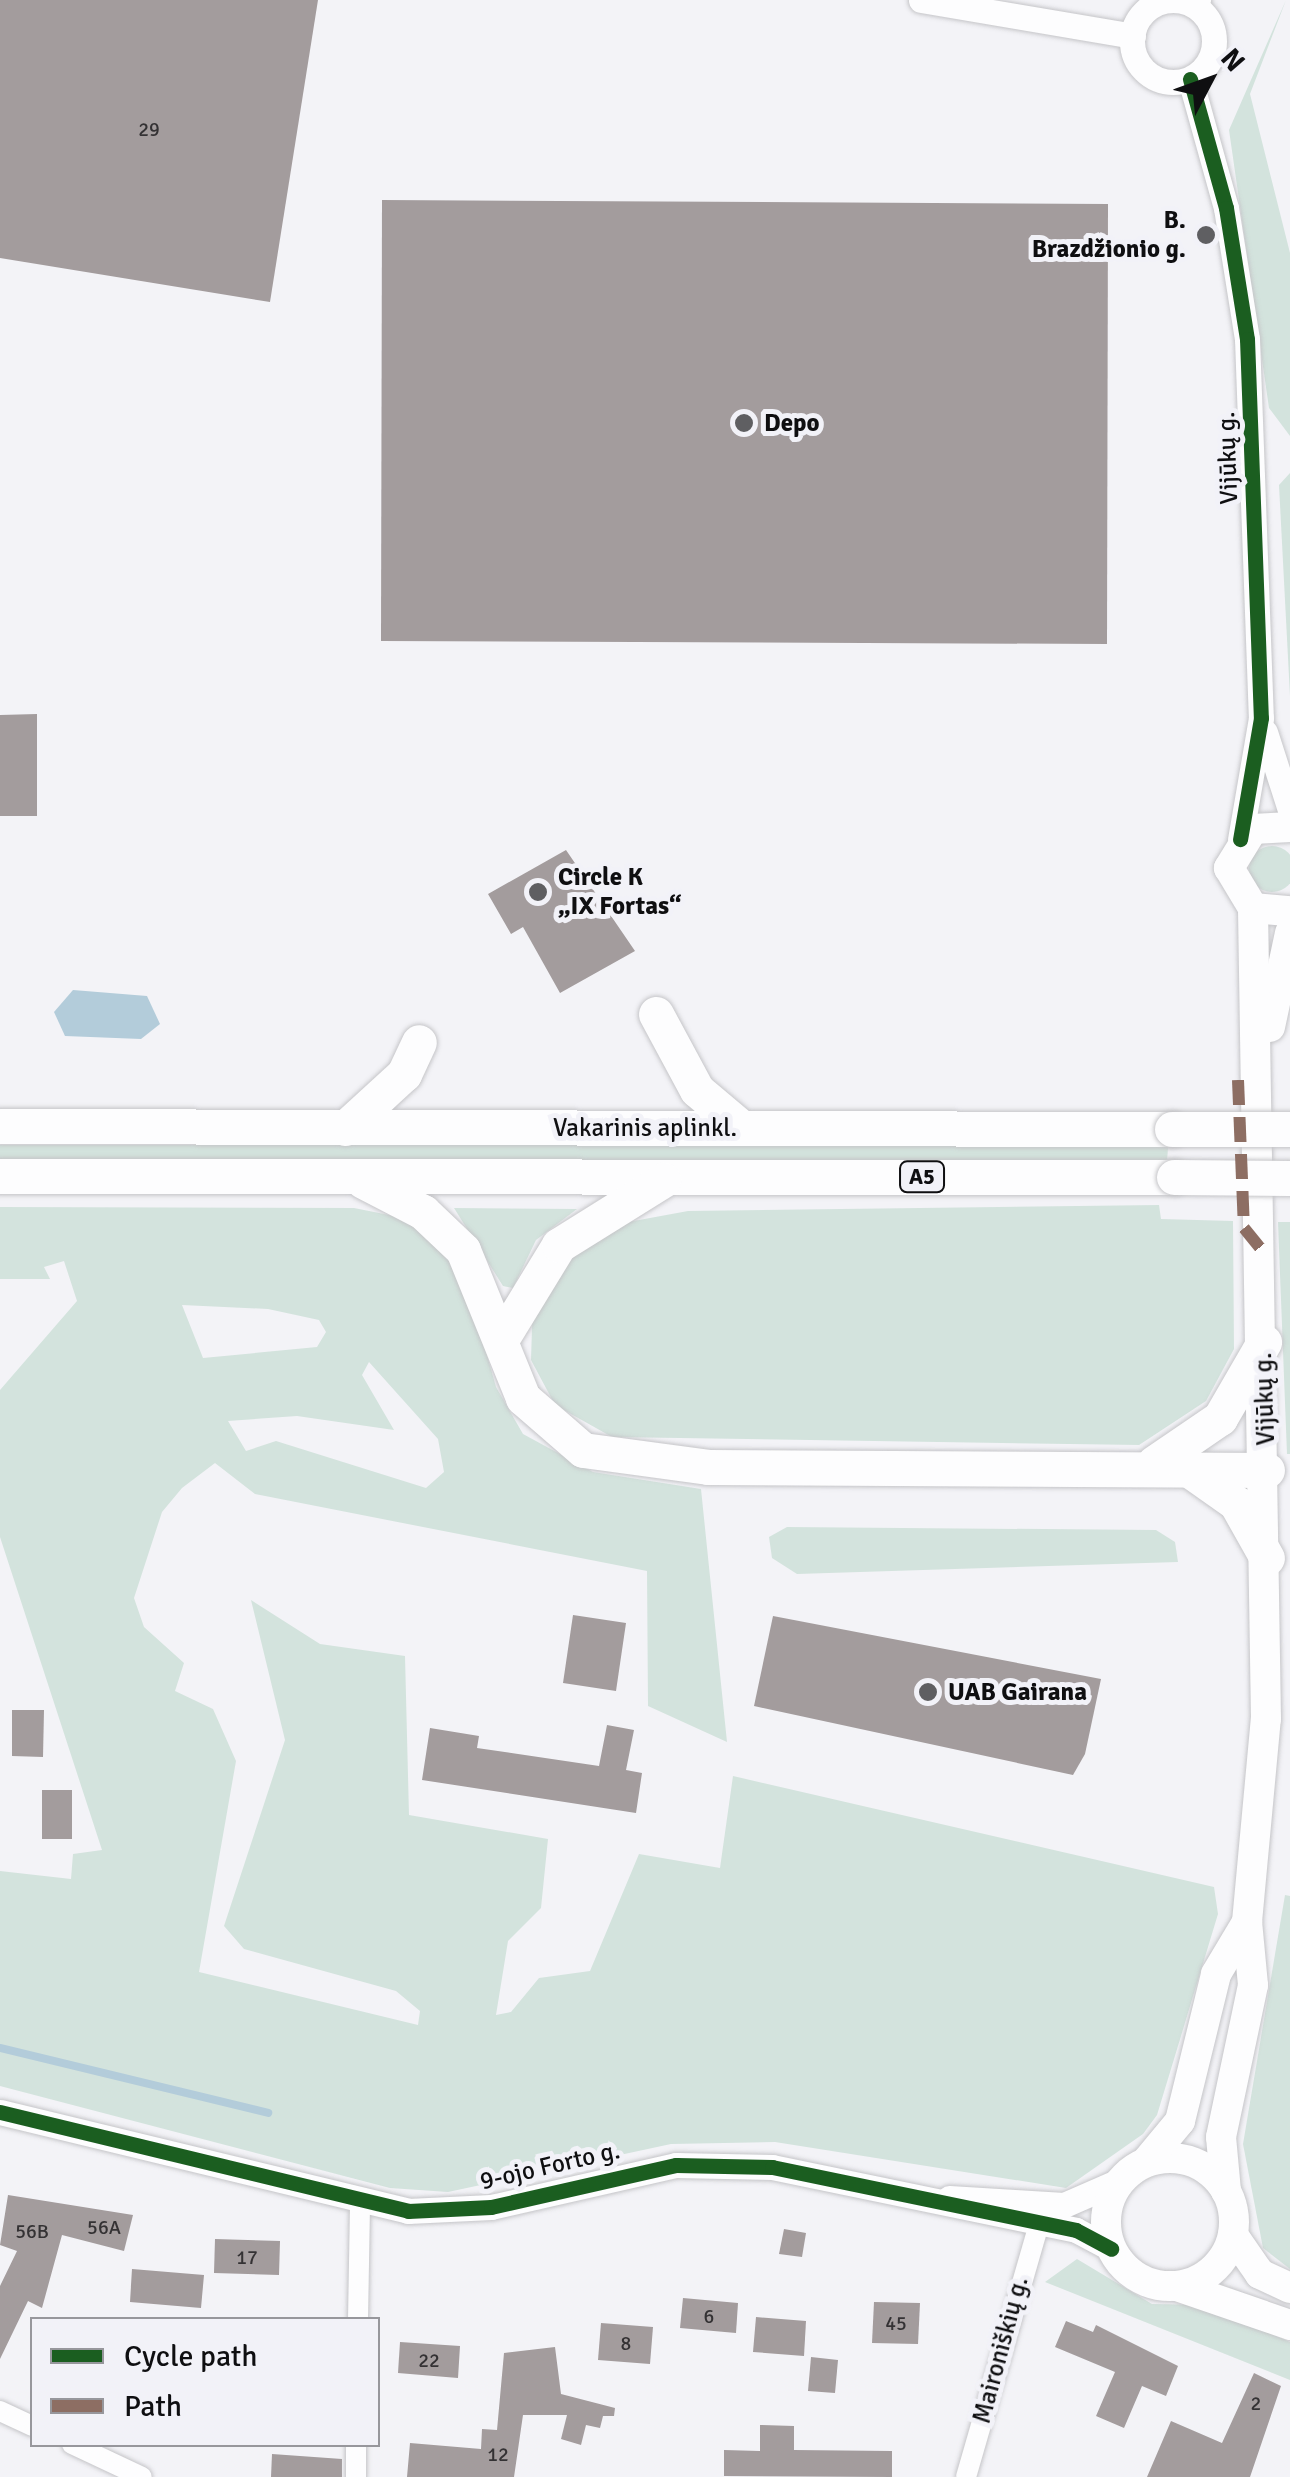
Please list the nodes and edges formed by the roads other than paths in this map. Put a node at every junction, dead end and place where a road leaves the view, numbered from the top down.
1 (921, 0) edge
2 (1199, 4) edge
3 (1133, 36) junction
4 (1190, 79) junction
5 (1262, 718) junction
6 (1269, 747) junction
7 (1290, 769) edge
8 (1290, 810) edge
9 (1290, 827) edge
10 (1240, 839) junction
11 (1252, 908) junction
12 (1290, 911) edge
13 (1290, 933) edge
14 (1284, 992) edge
15 (656, 1014) dead end
16 (419, 1042) dead end
17 (1261, 1056) junction
18 (4, 1126) edge
19 (345, 1128) junction
20 (742, 1128) junction
21 (1290, 1129) edge
22 (0, 1176) edge
23 (353, 1176) junction
24 (670, 1177) junction
25 (1290, 1178) edge
26 (504, 1335) junction
27 (1264, 1342) junction
28 (1149, 1466) junction
29 (1184, 1467) junction
30 (1267, 1470) junction
31 (1267, 1558) junction
32 (1247, 1922) junction
33 (0, 2112) edge
34 (1146, 2162) junction
35 (1119, 2181) junction
36 (1226, 2191) junction
37 (360, 2203) junction
38 (1041, 2214) junction
39 (1233, 2235) junction
40 (1111, 2249) junction
41 (1177, 2286) junction
42 (1290, 2288) edge
43 (358, 2317) edge
44 (1290, 2324) edge
45 (0, 2411) edge
46 (30, 2425) edge
47 (78, 2447) edge
48 (356, 2447) edge
49 (142, 2477) edge
50 (356, 2477) edge
51 (966, 2477) edge

1 - 3 street
2 - 3 street
2 - 4 street
3 - 4 street
4 - 5 street, Vijūkų g.
5 - 6 street, Vijūkų g.
5 - 10 street, Vijūkų g.
6 - 7 street
6 - 8 street, Vijūkų g.
9 - 10 main road
10 - 11 main road, Vijūkų g.
11 - 12 main road
11 - 17 main road, Vijūkų g.
13 - 14 main road, Vijūkų g.
14 - 17 main road, Vijūkų g.
15 - 20 highway
16 - 19 highway
17 - 27 main road, Vijūkų g.
18 - 19 highway, Vakarinis aplinkl. / A5
19 - 20 highway, Vakarinis aplinkl. / A5
20 - 21 highway, Vakarinis aplinkl. / A5, bridge
22 - 23 highway, Vakarinis aplinkl. / A5
23 - 24 highway, Vakarinis aplinkl. / A5
23 - 26 highway
24 - 25 highway, Vakarinis aplinkl. / A5, bridge
24 - 26 highway
26 - 28 highway
27 - 28 highway
27 - 30 main road, Vijūkų g.
28 - 29 highway
29 - 30 highway
29 - 31 highway
30 - 31 main road, Vijūkų g.
31 - 32 main road, Vijūkų g.
32 - 34 main road, Vijūkų g.
32 - 36 main road, Vijūkų g.
33 - 37 street, 9-ojo Forto g.
34 - 35 main road
34 - 36 main road
35 - 38 street
35 - 40 main road
36 - 39 main road
37 - 38 street, 9-ojo Forto g.
37 - 43 street
38 - 40 street, 9-ojo Forto g.
38 - 51 street, Maironiškių g.
39 - 41 main road
39 - 42 main road
40 - 41 main road
41 - 44 main road
45 - 46 street
47 - 49 street
48 - 50 street

